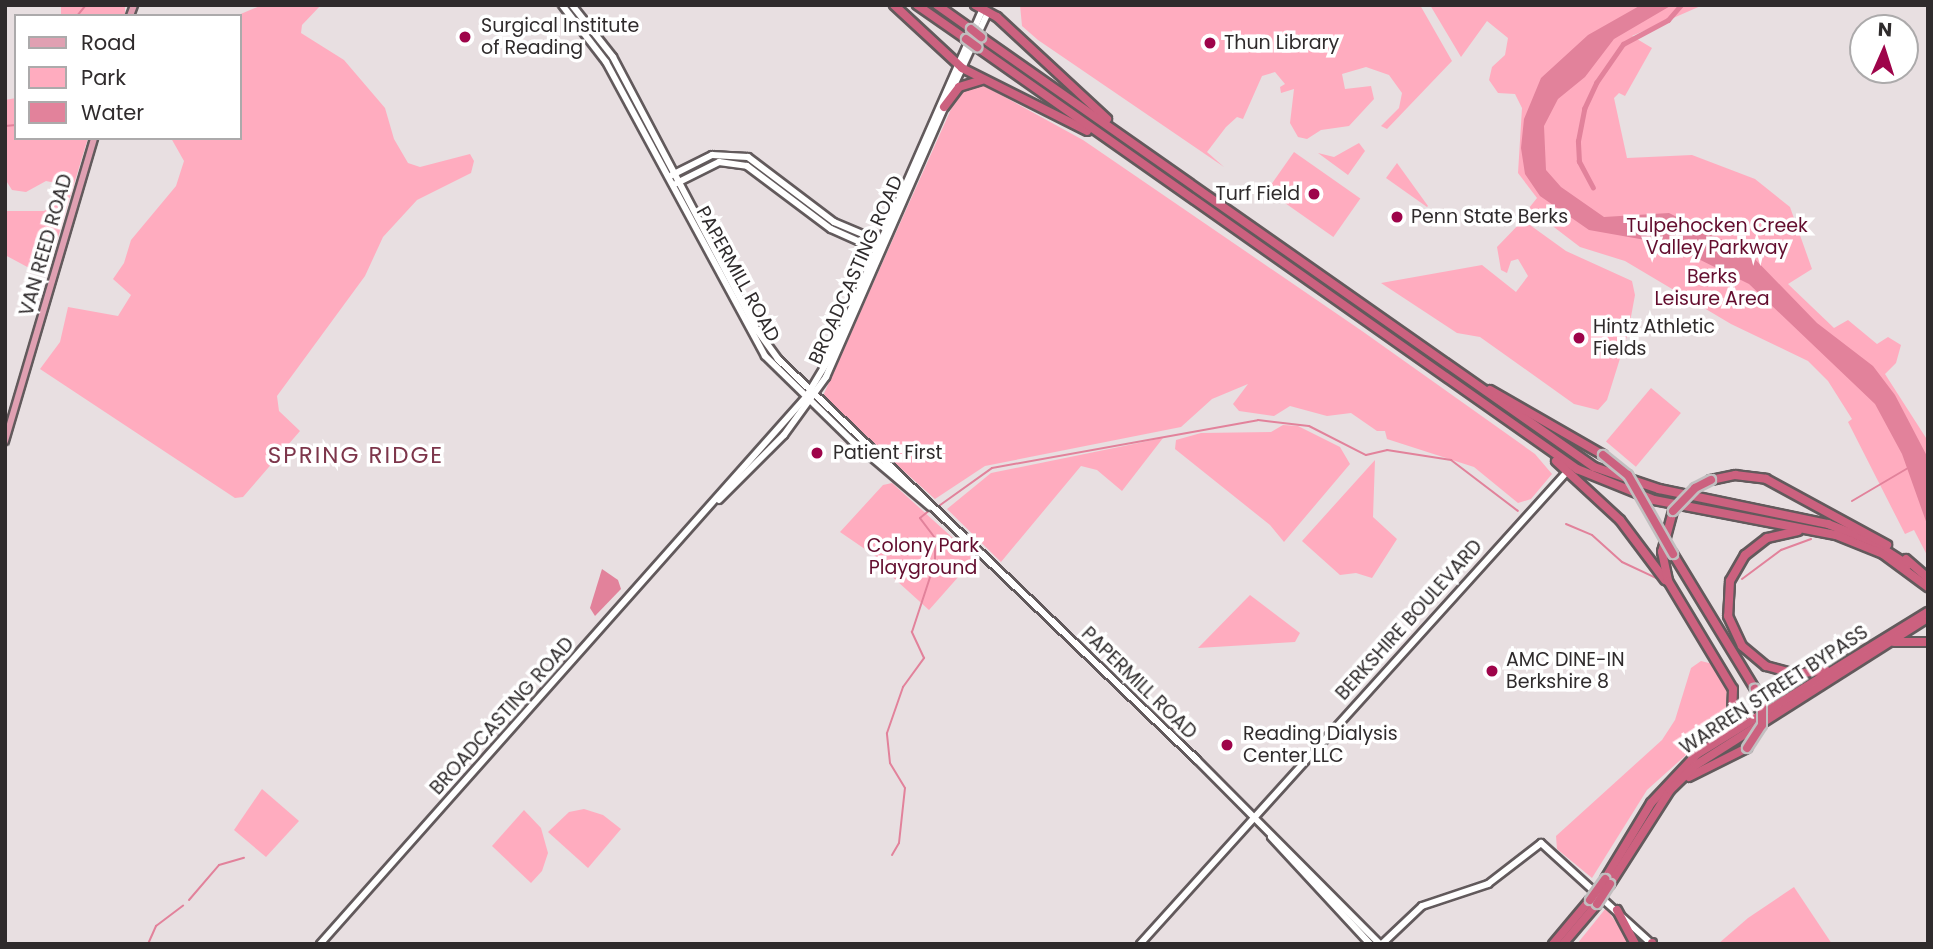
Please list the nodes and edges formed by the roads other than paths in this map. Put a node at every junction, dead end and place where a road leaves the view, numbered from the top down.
1 (562, 5) edge
2 (572, 5) edge
3 (894, 5) edge
4 (917, 5) edge
5 (937, 5) edge
6 (982, 9) edge
7 (960, 66) junction
8 (991, 82) junction
9 (944, 107) junction
10 (93, 140) edge
11 (1144, 151) junction
12 (666, 159) junction
13 (697, 162) junction
14 (1157, 175) junction
15 (671, 176) junction
16 (675, 184) junction
17 (881, 242) junction
18 (878, 250) junction
19 (1425, 350) junction
20 (810, 396) junction
21 (1528, 438) junction
22 (5, 441) edge
23 (1564, 475) dead end
24 (1836, 535) junction
25 (1928, 579) edge
26 (1928, 587) edge
27 (1679, 603) junction
28 (1928, 611) edge
29 (1928, 618) edge
30 (1928, 642) edge
31 (1885, 645) junction
32 (1841, 664) junction
33 (1697, 754) junction
34 (1254, 817) junction
35 (1646, 827) junction
36 (1608, 882) junction
37 (1591, 905) junction
38 (1616, 910) junction
39 (320, 944) edge
40 (1140, 944) edge
41 (1370, 944) edge
42 (1381, 944) edge
43 (1546, 944) edge
44 (1553, 944) edge
45 (1565, 944) edge
46 (1635, 944) edge
47 (1652, 944) edge

1 - 15 main road, PAPERMILL ROAD
2 - 12 main road, PAPERMILL ROAD
3 - 7 highway
4 - 14 highway, bridge
5 - 11 highway, bridge
6 - 7 main road, BROADCASTING ROAD
6 - 11 highway
7 - 8 highway
7 - 9 main road, BROADCASTING ROAD
7 - 17 main road, BROADCASTING ROAD
8 - 9 highway
8 - 14 highway
9 - 17 main road, BROADCASTING ROAD
10 - 22 main road, VAN REED ROAD
11 - 19 highway
12 - 13 main road
12 - 15 main road, PAPERMILL ROAD
13 - 15 main road
13 - 17 main road
14 - 21 highway
15 - 16 main road, PAPERMILL ROAD
16 - 18 main road
16 - 20 main road, PAPERMILL ROAD
17 - 18 main road, BROADCASTING ROAD
18 - 20 main road, BROADCASTING ROAD
19 - 25 highway
19 - 35 highway, bridge
20 - 34 main road, PAPERMILL ROAD
20 - 39 main road, BROADCASTING ROAD
21 - 24 highway
21 - 27 highway
23 - 34 main road, BERKSHIRE BOULEVARD
24 - 26 highway
24 - 32 highway
25 - 27 highway, bridge
27 - 33 highway
28 - 32 highway, WARREN STREET BYPASS
29 - 31 highway, WARREN STREET BYPASS
30 - 31 highway
31 - 35 highway, WARREN STREET BYPASS
32 - 33 highway, WARREN STREET BYPASS
33 - 36 highway, WARREN STREET BYPASS
34 - 40 main road, BERKSHIRE BOULEVARD
34 - 41 main road, PAPERMILL ROAD
34 - 42 main road, PAPERMILL ROAD
35 - 36 highway, WARREN STREET BYPASS
36 - 37 highway, WARREN STREET BYPASS, bridge
37 - 43 highway
37 - 44 highway, WARREN STREET BYPASS
37 - 45 highway, WARREN STREET BYPASS
38 - 42 main road
38 - 46 highway
38 - 47 main road

